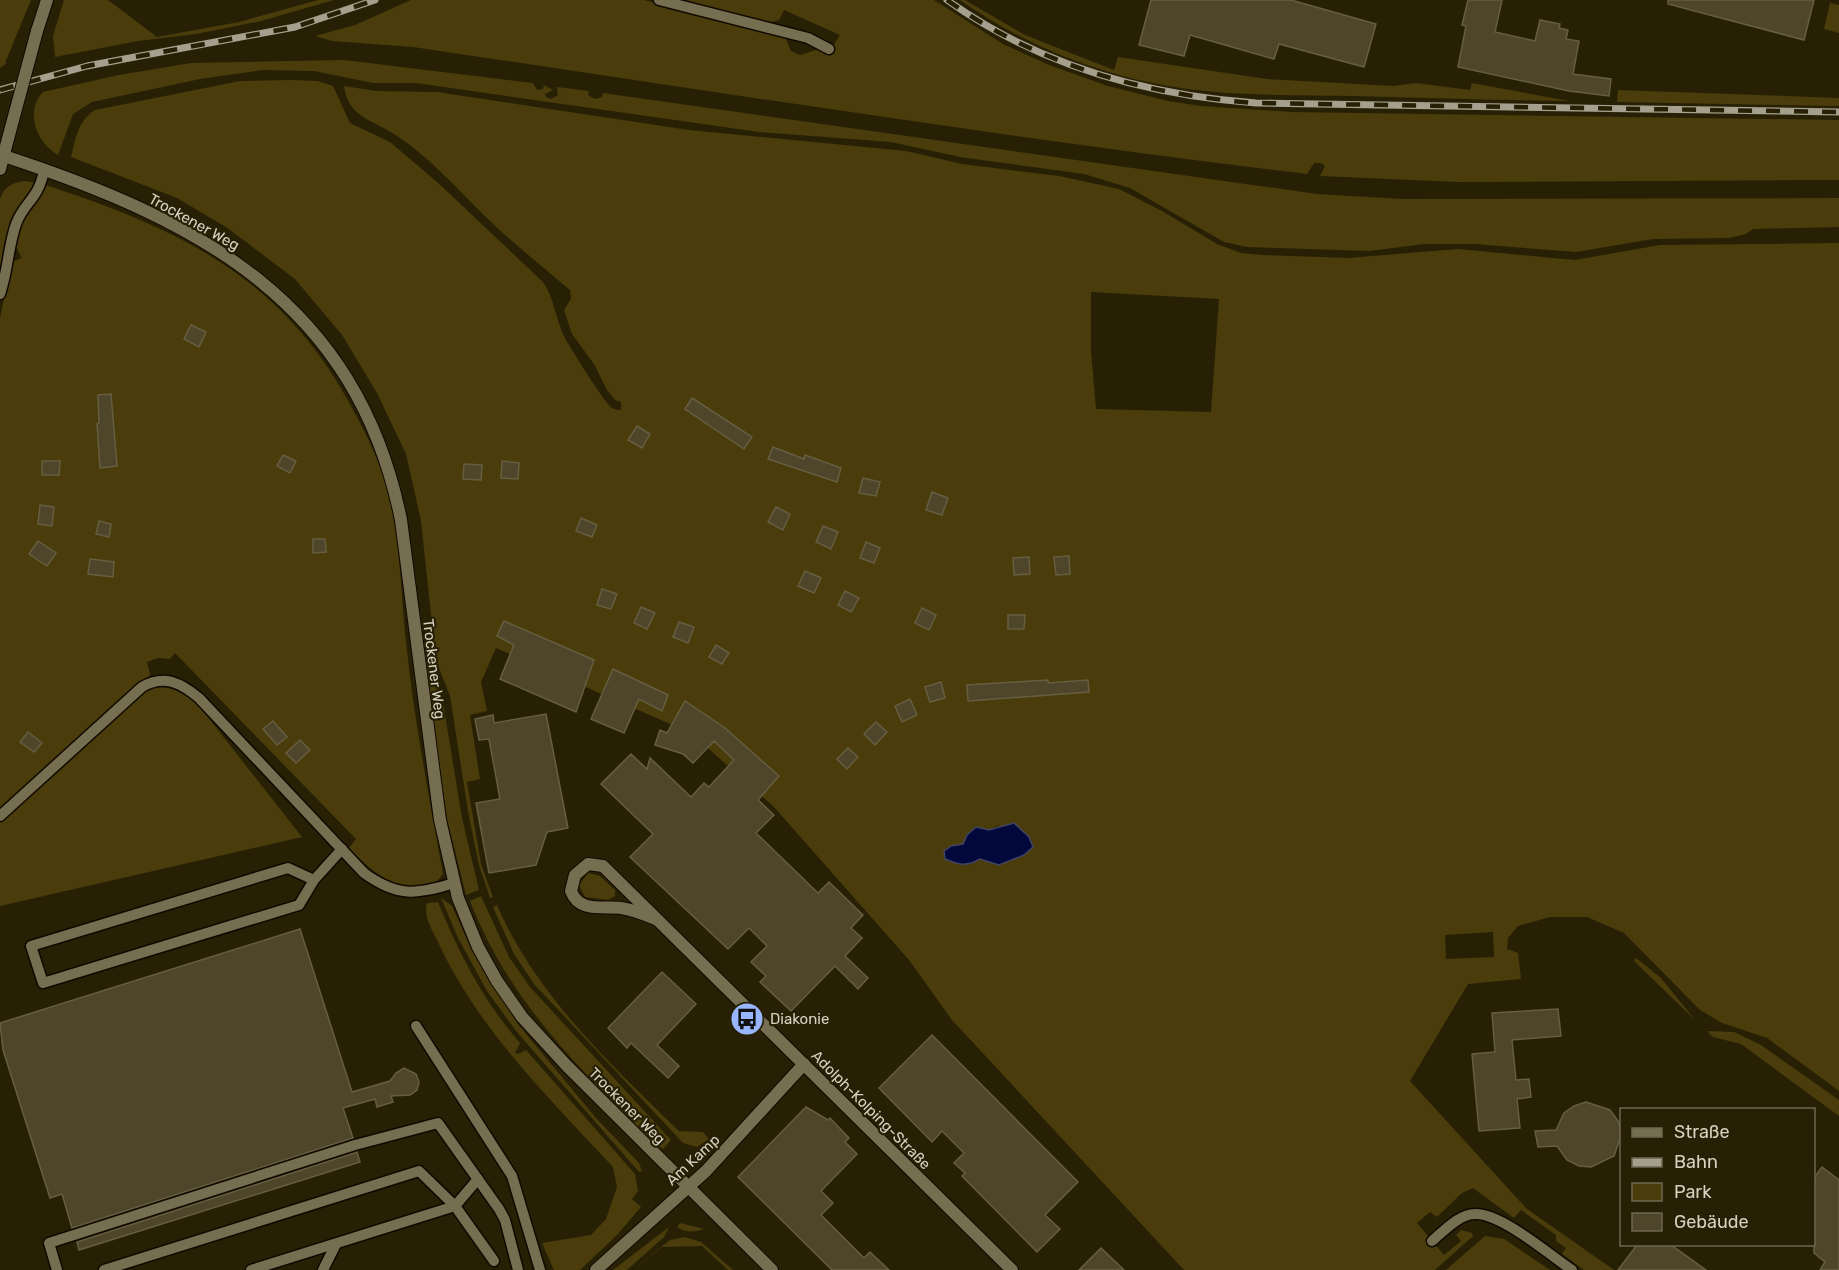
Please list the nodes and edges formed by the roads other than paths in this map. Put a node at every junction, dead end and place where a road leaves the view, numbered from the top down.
1 (47, 0) edge
2 (659, 0) edge
3 (829, 49) dead end
4 (4, 156) junction
5 (0, 169) edge
6 (44, 170) junction
7 (0, 294) edge
8 (0, 816) edge
9 (342, 849) junction
10 (314, 880) junction
11 (454, 884) junction
12 (658, 920) junction
13 (416, 1026) dead end
14 (804, 1064) junction
15 (478, 1179) junction
16 (687, 1187) junction
17 (455, 1206) junction
18 (1432, 1240) dead end
19 (336, 1244) junction
20 (495, 1261) dead end
21 (57, 1270) edge
22 (104, 1270) edge
23 (251, 1270) edge
24 (323, 1270) edge
25 (518, 1270) edge
26 (540, 1270) edge
27 (596, 1270) edge
28 (772, 1270) edge
29 (1012, 1270) edge
30 (1572, 1270) edge

1 - 4 street, bridge
2 - 3 lane
4 - 5 street
4 - 6 street, Trockener Weg
6 - 7 lane
6 - 11 street, Trockener Weg
8 - 9 lane
9 - 10 lane
9 - 11 lane
10 - 10 lane
11 - 16 street, Trockener Weg
12 - 12 street, Adolph-Kolping-Straße
12 - 14 street, Adolph-Kolping-Straße
13 - 26 lane
14 - 16 street, Am Kamp
14 - 29 street, Adolph-Kolping-Straße
15 - 17 lane
15 - 21 lane
15 - 25 lane
16 - 27 street, Am Kamp
16 - 28 street, Trockener Weg
17 - 19 lane
17 - 20 lane
17 - 22 lane
18 - 30 lane
19 - 23 lane
19 - 24 lane

